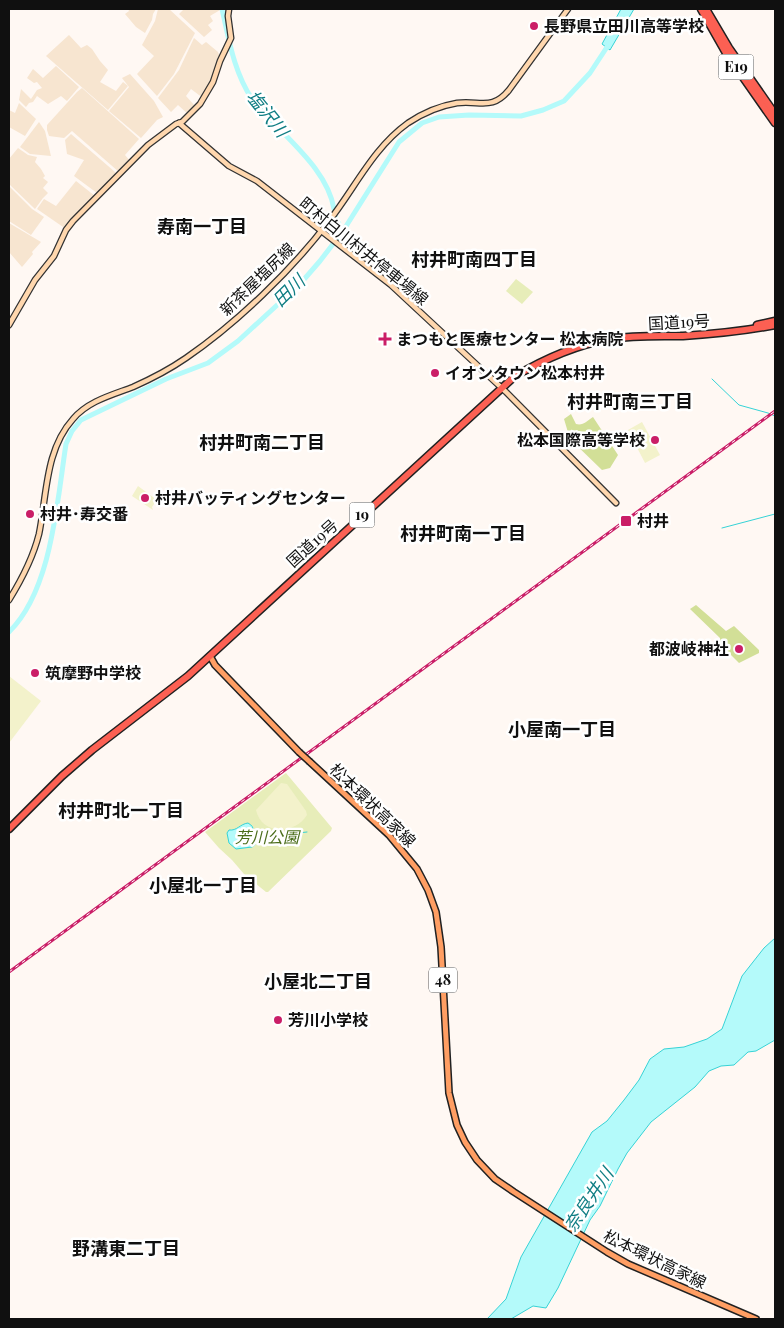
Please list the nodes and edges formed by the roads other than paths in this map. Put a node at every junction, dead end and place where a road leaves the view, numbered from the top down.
1 (229, 9) edge
2 (568, 9) edge
3 (701, 9) edge
4 (706, 9) edge
5 (775, 114) edge
6 (179, 123) junction
7 (775, 123) edge
8 (323, 231) junction
9 (775, 321) edge
10 (9, 325) edge
11 (775, 325) edge
12 (722, 333) junction
13 (501, 388) junction
14 (616, 503) dead end
15 (9, 600) edge
16 (210, 656) junction
17 (9, 828) edge
18 (756, 1319) edge

1 - 6 main road
2 - 8 main road, 新茶屋塩尻線
3 - 7 highway, E19
4 - 5 highway, E19
6 - 8 main road, 町村白川村井停車場線
6 - 10 main road
8 - 13 main road, 町村白川村井停車場線
8 - 15 main road, 新茶屋塩尻線
9 - 12 highway, 国道19号 / 19
11 - 12 highway, 国道19号 / 19
12 - 13 highway, 国道19号 / 19
13 - 14 main road, 町村白川村井停車場線
13 - 16 highway, 国道19号 / 19
16 - 17 highway, 国道19号 / 19
16 - 18 main road, 松本環状高家線 / 48, bridge

